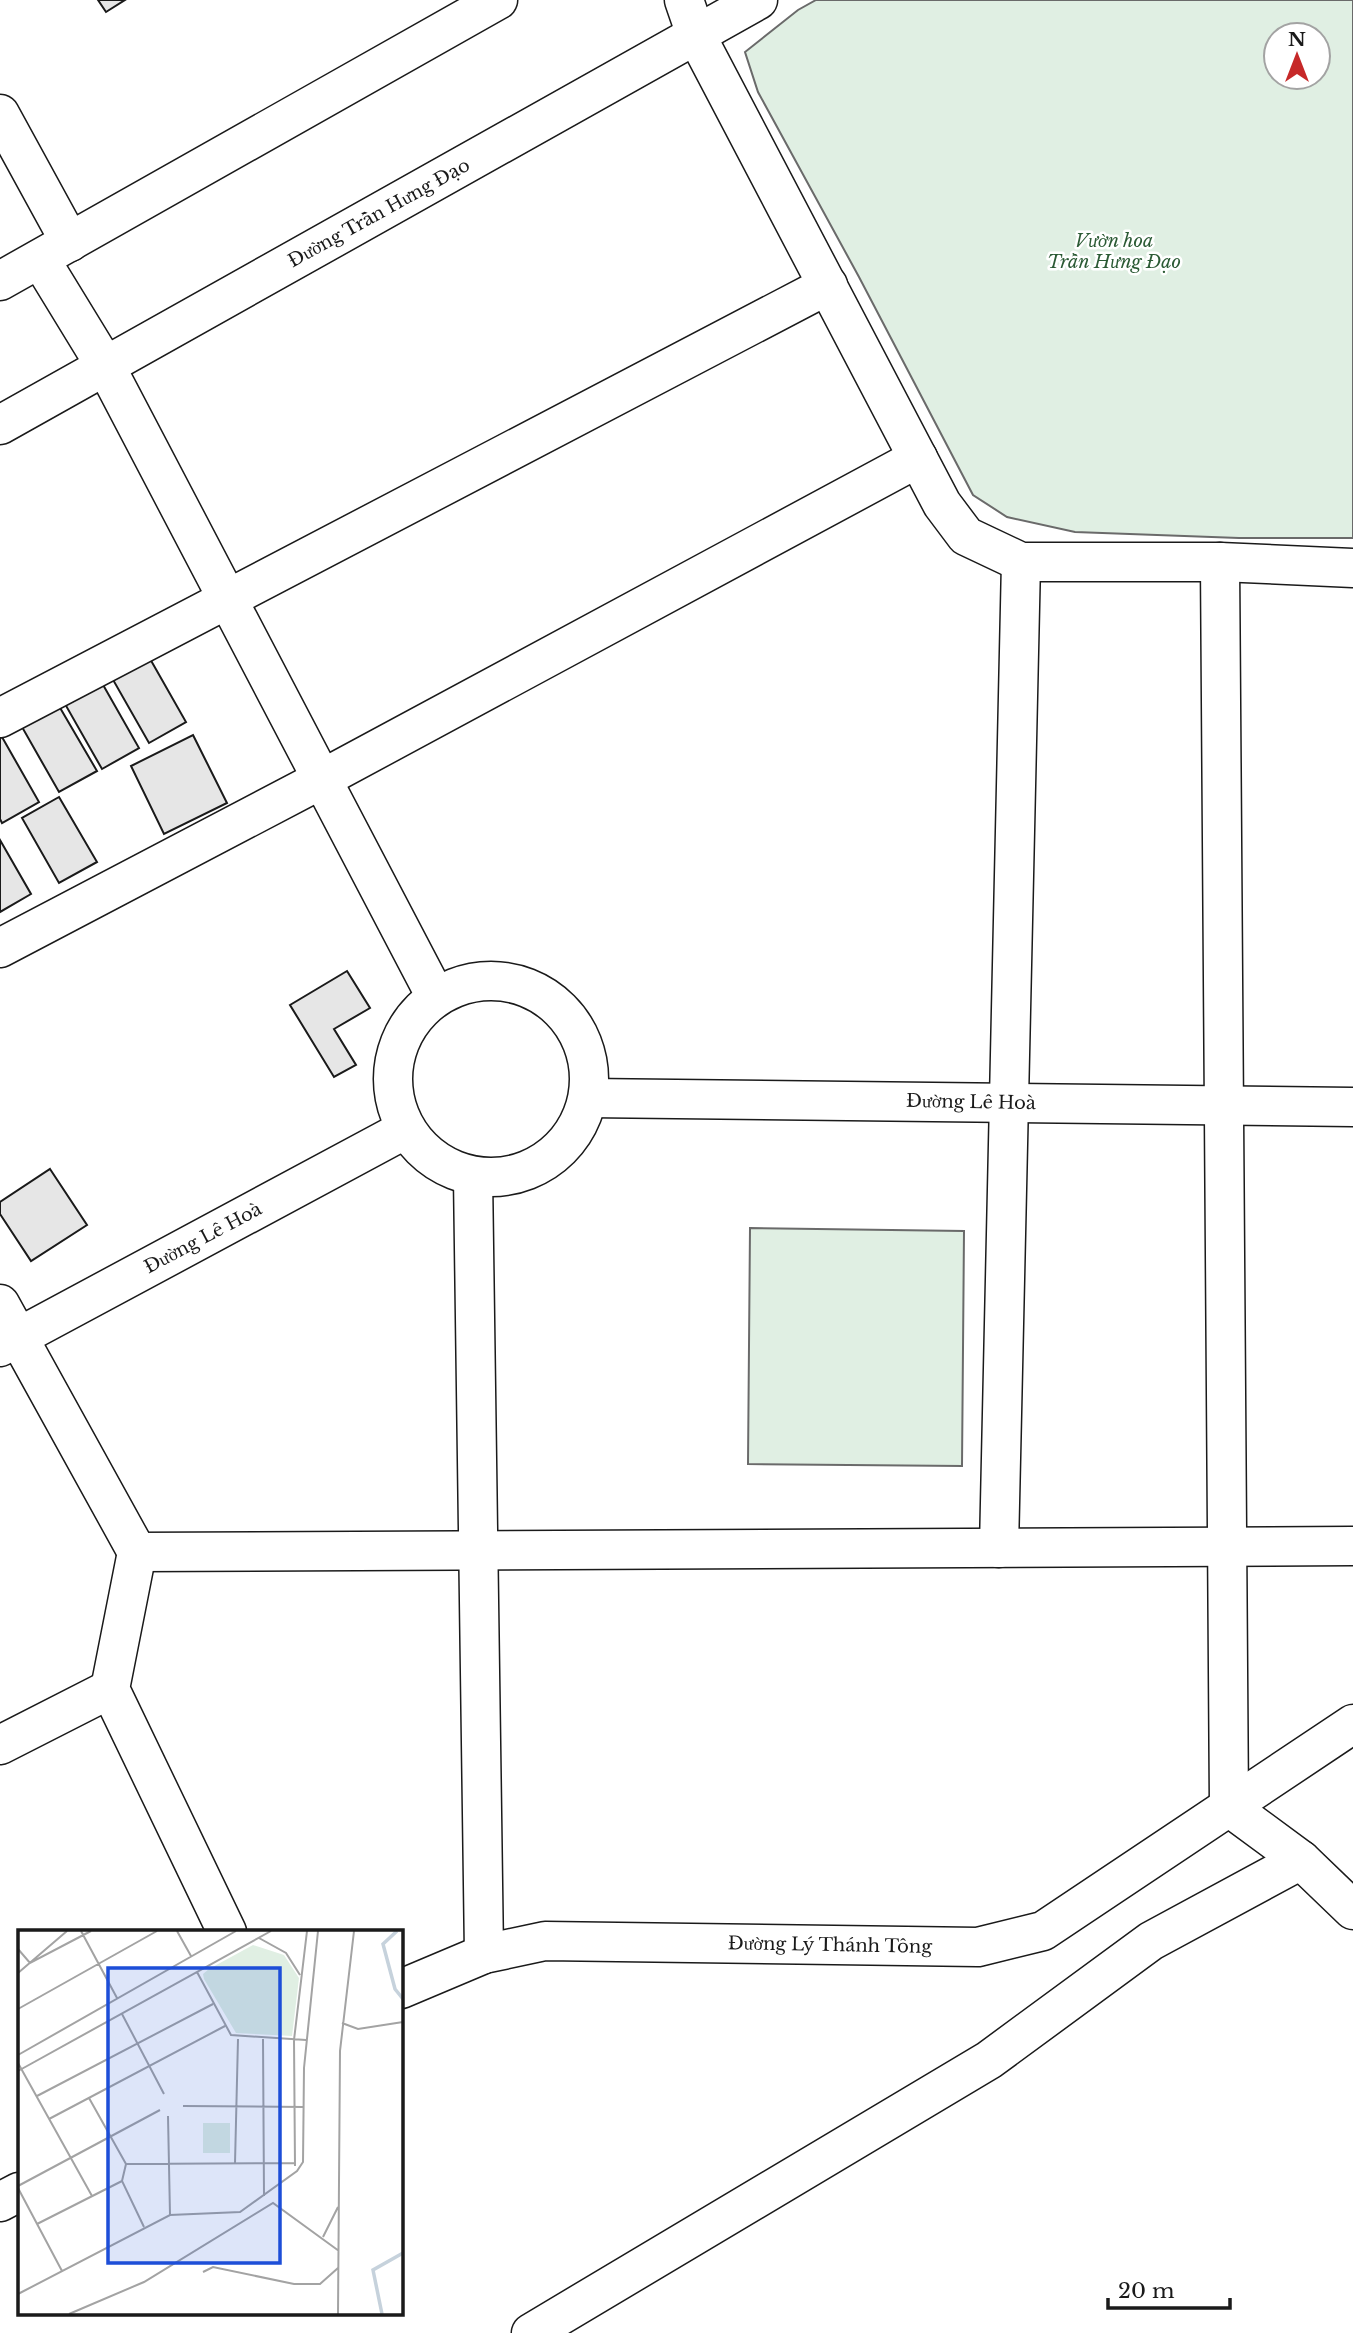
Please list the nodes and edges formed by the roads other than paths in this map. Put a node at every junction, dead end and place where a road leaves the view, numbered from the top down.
1 (498, 0) edge
2 (758, 0) edge
3 (690, 17) edge
4 (0, 114) edge
5 (55, 250) junction
6 (0, 281) edge
7 (828, 285) junction
8 (106, 367) junction
9 (0, 425) edge
10 (918, 458) junction
11 (1021, 562) junction
12 (1220, 562) junction
13 (1353, 568) edge
14 (228, 599) junction
15 (0, 718) edge
16 (322, 779) junction
17 (0, 948) edge
18 (436, 997) junction
19 (588, 1098) junction
20 (1008, 1102) junction
21 (1223, 1105) junction
22 (1353, 1107) edge
23 (406, 1129) junction
24 (473, 1176) junction
25 (6, 1329) edge
26 (1353, 1546) edge
27 (1226, 1547) junction
28 (999, 1548) junction
29 (478, 1551) junction
30 (137, 1552) junction
31 (110, 1689) junction
32 (1353, 1724) edge
33 (0, 1745) edge
34 (1228, 1807) junction
35 (1301, 1860) junction
36 (1353, 1910) edge
37 (227, 1930) edge
38 (484, 1954) junction
39 (402, 1989) edge
40 (18, 2193) edge
41 (0, 2202) edge
42 (531, 2333) edge

1 - 5 street
2 - 3 street, Đường Trần Hưng Đạo
3 - 7 street
3 - 8 street, Đường Trần Hưng Đạo
4 - 5 street
5 - 6 street
5 - 8 street
7 - 10 street
7 - 14 street
8 - 9 street, Đường Trần Hưng Đạo
8 - 14 street
10 - 11 street
10 - 16 street
11 - 12 street
11 - 20 street
12 - 13 street
12 - 21 street
14 - 15 street
14 - 16 street
16 - 17 street
16 - 18 street
18 - 19 street
18 - 23 street
19 - 20 street, Đường Lê Hoà
19 - 24 street
20 - 21 street, Đường Lê Hoà
20 - 28 street
21 - 22 street, Đường Lê Hoà
21 - 27 street
23 - 24 street
23 - 25 street, Đường Lê Hoà
24 - 29 street
25 - 30 street
26 - 27 street
27 - 28 street
27 - 34 street
28 - 29 street
29 - 30 street
29 - 38 street
30 - 31 street
31 - 33 street
31 - 37 street
32 - 34 street, Đường Lý Thánh Tông
34 - 35 street
34 - 38 street, Đường Lý Thánh Tông
35 - 36 street
35 - 42 street
38 - 39 street, Đường Lý Thánh Tông
40 - 41 street

